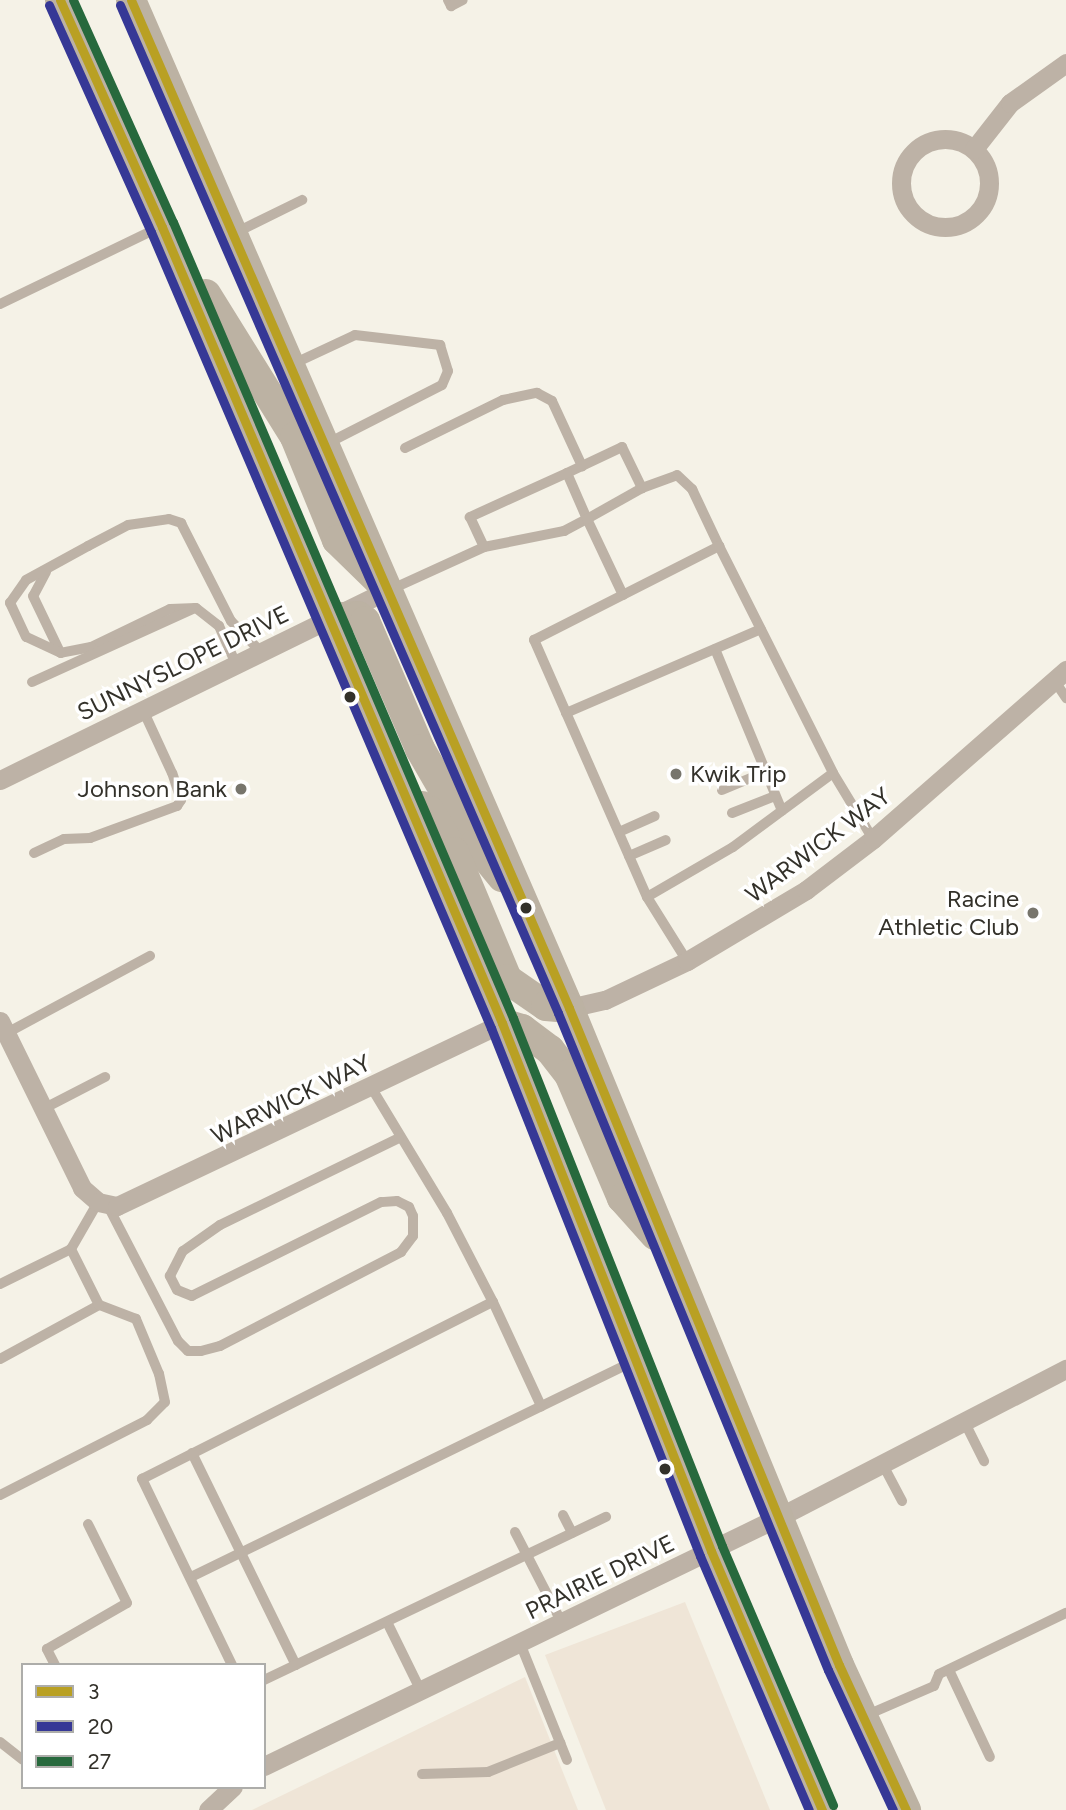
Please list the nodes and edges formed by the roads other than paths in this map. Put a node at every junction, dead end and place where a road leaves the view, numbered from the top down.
1 (60, 0) edge
2 (131, 0) edge
3 (448, 0) edge
4 (463, 0) edge
5 (1066, 63) edge
6 (974, 149) junction
7 (302, 201) dead end
8 (162, 227) junction
9 (235, 233) junction
10 (0, 304) edge
11 (291, 365) junction
12 (326, 444) junction
13 (405, 448) dead end
14 (582, 466) junction
15 (567, 473) junction
16 (642, 488) junction
17 (587, 519) junction
18 (719, 546) junction
19 (484, 547) junction
20 (49, 569) junction
21 (388, 590) junction
22 (623, 595) junction
23 (196, 608) junction
24 (330, 618) junction
25 (761, 629) junction
26 (715, 649) junction
27 (261, 652) junction
28 (61, 653) junction
29 (236, 664) junction
30 (1060, 675) edge
31 (32, 682) dead end
32 (1066, 698) edge
33 (143, 710) junction
34 (566, 713) junction
35 (765, 772) junction
36 (833, 773) junction
37 (0, 780) edge
38 (722, 790) dead end
39 (405, 796) junction
40 (775, 796) junction
41 (782, 811) junction
42 (732, 813) dead end
43 (655, 816) dead end
44 (619, 832) junction
45 (873, 839) junction
46 (666, 840) dead end
47 (34, 853) dead end
48 (629, 856) junction
49 (647, 897) junction
50 (524, 904) junction
51 (150, 956) dead end
52 (687, 961) junction
53 (569, 1008) junction
54 (502, 1023) junction
55 (2, 1030) edge
56 (105, 1077) dead end
57 (371, 1087) junction
58 (43, 1109) junction
59 (399, 1138) junction
60 (103, 1204) junction
61 (71, 1249) junction
62 (671, 1254) junction
63 (0, 1284) edge
64 (493, 1302) junction
65 (99, 1305) junction
66 (0, 1359) edge
67 (635, 1360) junction
68 (1066, 1368) edge
69 (541, 1406) junction
70 (964, 1420) junction
71 (192, 1453) junction
72 (984, 1461) dead end
73 (881, 1462) junction
74 (0, 1495) edge
75 (902, 1501) dead end
76 (562, 1515) dead end
77 (781, 1516) junction
78 (606, 1517) dead end
79 (88, 1524) dead end
80 (515, 1532) dead end
81 (572, 1533) junction
82 (711, 1551) junction
83 (241, 1553) junction
84 (526, 1556) junction
85 (191, 1577) junction
86 (1066, 1613) edge
87 (387, 1622) junction
88 (562, 1623) junction
89 (520, 1643) junction
90 (54, 1663) edge
91 (231, 1663) edge
92 (296, 1665) junction
93 (949, 1670) junction
94 (266, 1679) edge
95 (421, 1691) junction
96 (863, 1716) junction
97 (0, 1742) edge
98 (560, 1743) junction
99 (990, 1757) dead end
100 (21, 1758) edge
101 (567, 1760) dead end
102 (266, 1765) edge
103 (422, 1774) dead end
104 (228, 1789) edge
105 (208, 1810) edge
106 (822, 1810) edge
107 (906, 1810) edge

1 - 8 main road
2 - 9 main road
3 - 4 lane
5 - 6 street
6 - 6 street
7 - 9 lane
8 - 10 lane
8 - 21 main road
8 - 24 main road
9 - 11 main road
11 - 12 main road
11 - 12 lane
12 - 21 main road
13 - 14 lane
14 - 15 lane
14 - 16 lane
15 - 17 lane
15 - 19 lane
16 - 17 lane
16 - 18 lane
17 - 19 lane
17 - 22 lane
18 - 22 lane
18 - 25 lane
19 - 21 lane
20 - 27 lane
20 - 28 lane
20 - 28 lane
21 - 24 street, SUNNYSLOPE DRIVE
21 - 50 main road
22 - 34 lane
23 - 28 lane
23 - 29 lane
23 - 31 lane
24 - 27 street, SUNNYSLOPE DRIVE
24 - 39 main road
24 - 50 main road
25 - 26 lane
25 - 36 lane
26 - 34 lane
26 - 35 lane
27 - 29 street, SUNNYSLOPE DRIVE
29 - 33 street, SUNNYSLOPE DRIVE
30 - 32 lane
30 - 45 street, WARWICK WAY
33 - 37 street, SUNNYSLOPE DRIVE
33 - 47 lane
34 - 44 lane
35 - 38 lane
35 - 40 lane
36 - 41 lane
36 - 45 lane
39 - 53 main road
39 - 54 main road
40 - 41 lane
40 - 42 lane
41 - 49 lane
43 - 44 lane
44 - 48 lane
45 - 52 street, WARWICK WAY
46 - 48 lane
48 - 49 lane
49 - 52 lane
50 - 53 main road
51 - 55 lane
52 - 53 street, WARWICK WAY
53 - 62 main road
54 - 57 street, WARWICK WAY
54 - 62 main road
54 - 67 main road
55 - 58 street
56 - 58 lane
57 - 59 lane
57 - 60 street, WARWICK WAY
58 - 60 street
59 - 60 lane
59 - 64 lane
60 - 61 lane
61 - 63 lane
61 - 65 lane
62 - 77 main road
64 - 69 lane
64 - 71 lane
65 - 66 lane
65 - 74 lane
67 - 69 lane
67 - 82 main road
68 - 70 street, PRAIRIE DRIVE
69 - 83 lane
70 - 72 lane
70 - 73 street, PRAIRIE DRIVE
71 - 83 lane
71 - 85 lane
73 - 75 lane
73 - 77 street, PRAIRIE DRIVE
76 - 81 lane
77 - 82 street, PRAIRIE DRIVE
77 - 96 main road
78 - 81 lane
79 - 90 lane
80 - 84 lane
81 - 84 lane
82 - 88 street, PRAIRIE DRIVE
82 - 106 main road
83 - 85 lane
83 - 92 lane
84 - 87 lane
84 - 88 lane
85 - 91 lane
86 - 93 lane
87 - 92 lane
87 - 95 lane
88 - 89 street, PRAIRIE DRIVE
89 - 95 street, PRAIRIE DRIVE
89 - 98 lane
92 - 94 lane
93 - 96 lane
93 - 99 lane
95 - 102 street, PRAIRIE DRIVE
96 - 107 main road
97 - 100 lane
98 - 101 lane
98 - 103 lane
104 - 105 street

